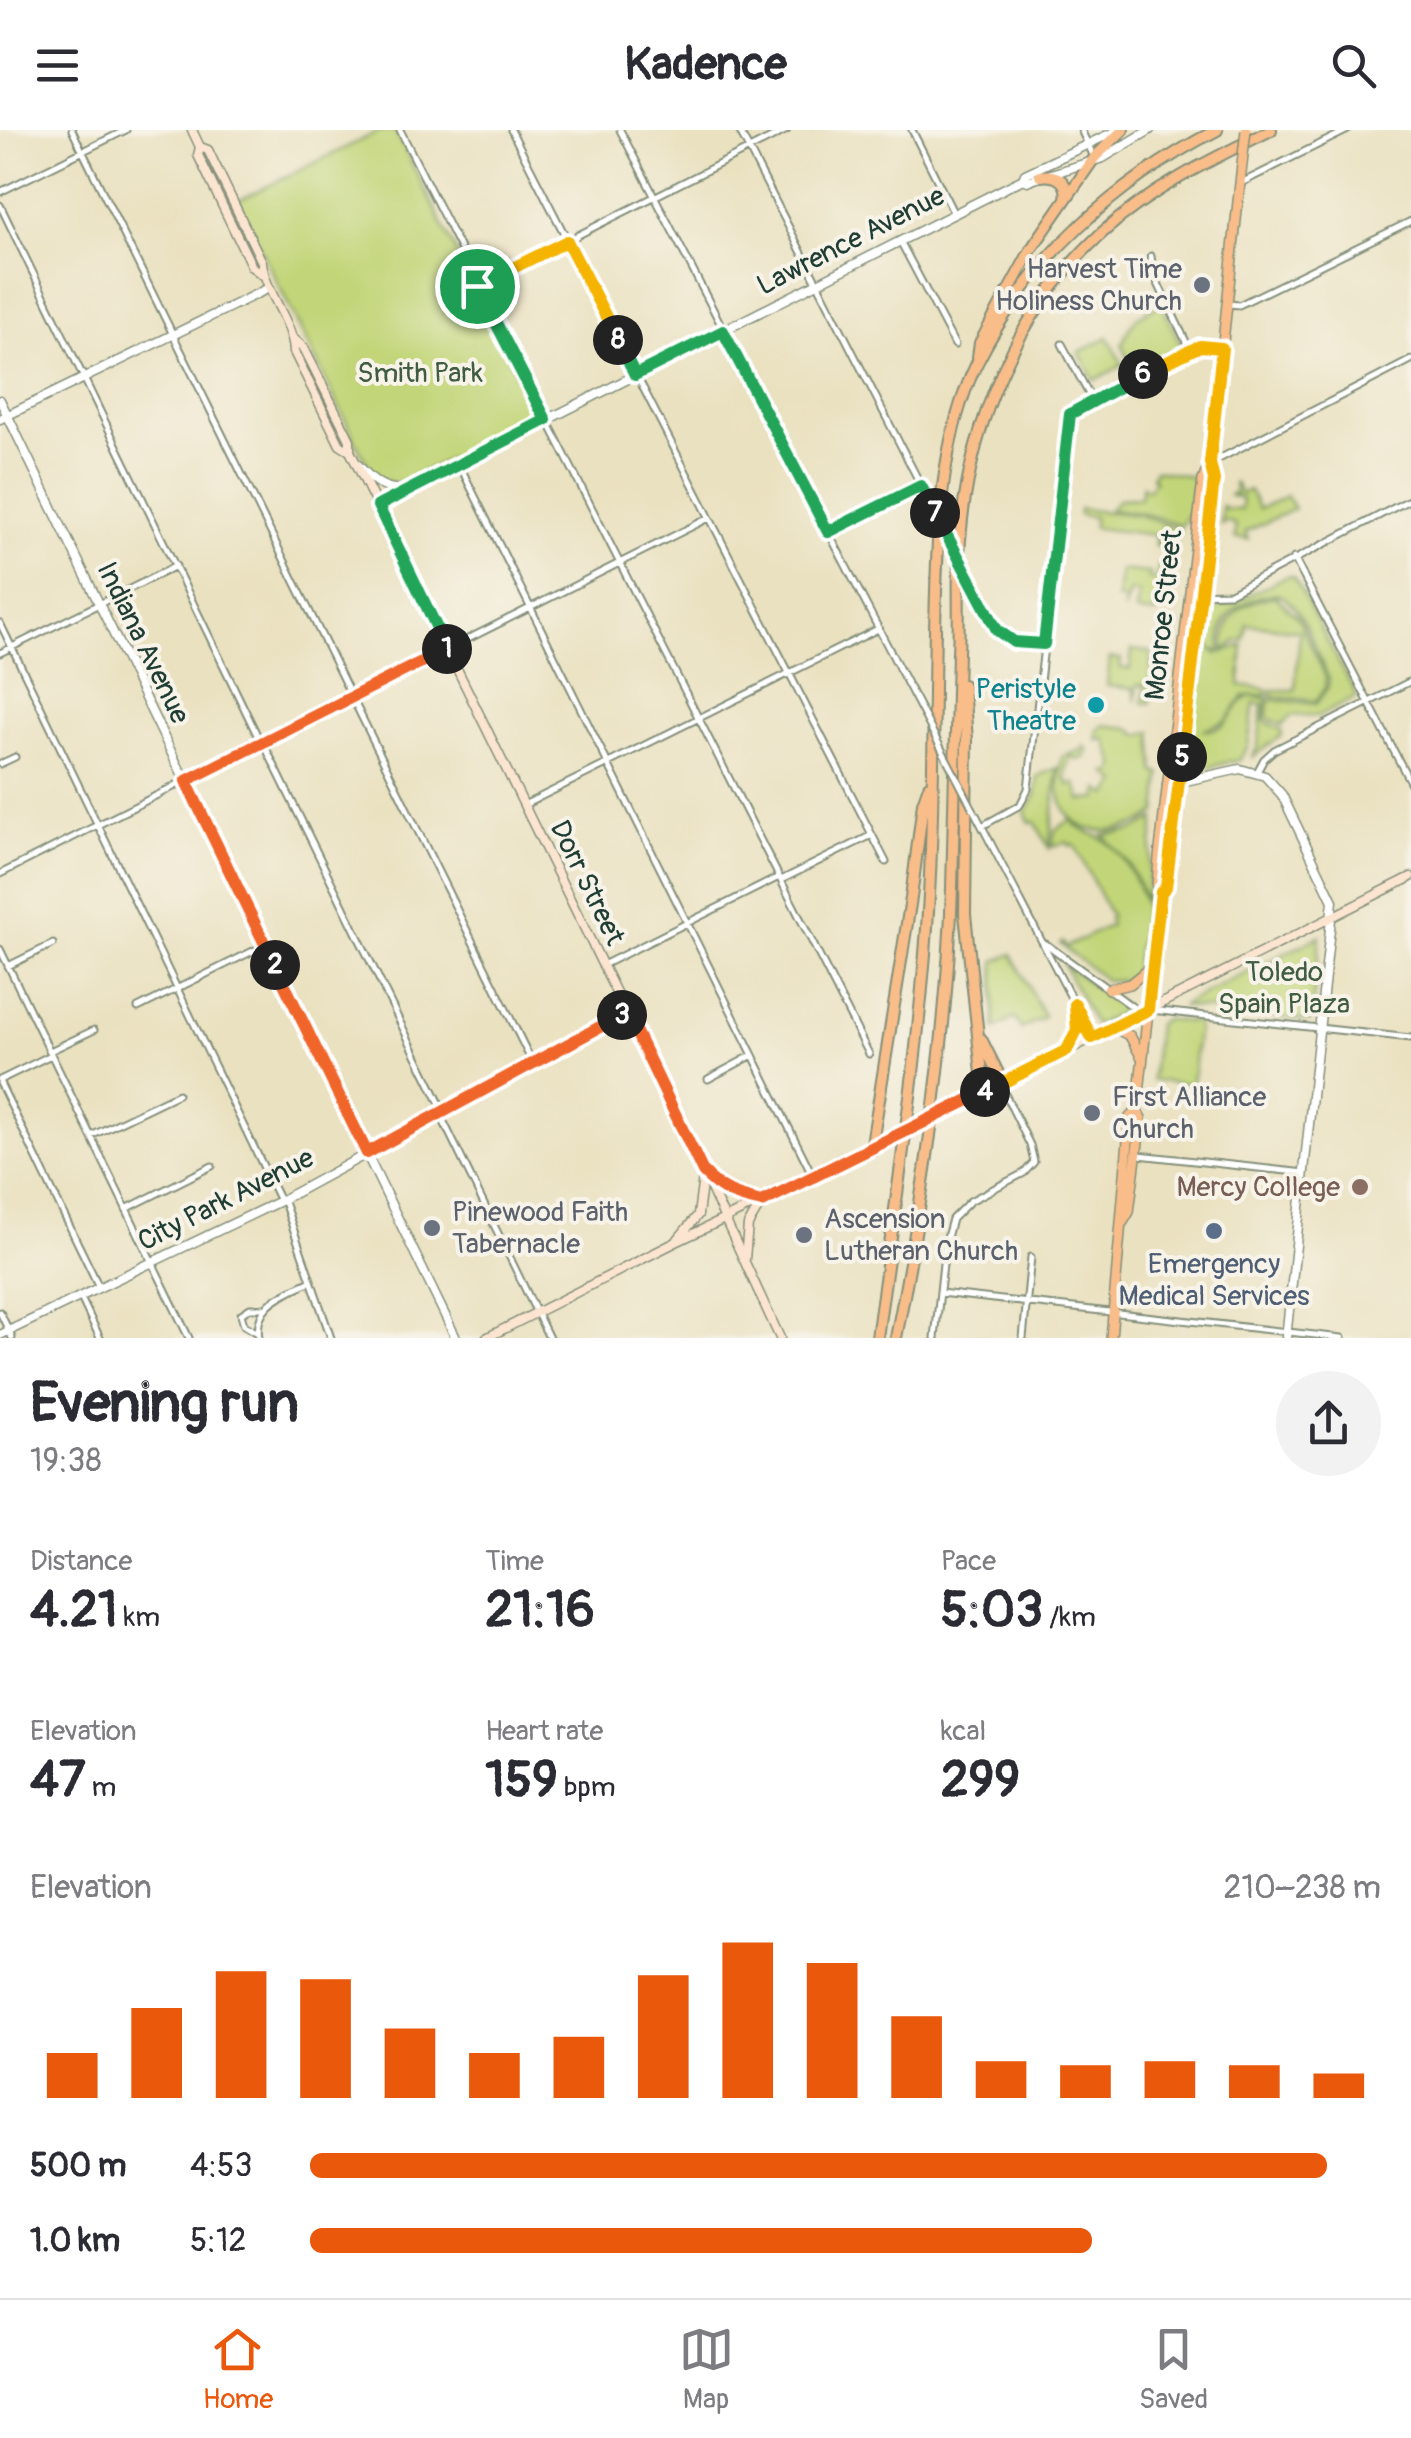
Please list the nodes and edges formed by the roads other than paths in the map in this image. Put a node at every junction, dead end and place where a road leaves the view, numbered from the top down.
1 (72, 130) edge
2 (126, 130) edge
3 (192, 130) edge
4 (400, 130) edge
5 (511, 130) edge
6 (620, 130) edge
7 (739, 130) edge
8 (787, 130) edge
9 (912, 130) edge
10 (1081, 130) edge
11 (1121, 130) edge
12 (1150, 130) edge
13 (1218, 130) edge
14 (1246, 130) edge
15 (1271, 130) edge
16 (1348, 130) edge
17 (1088, 145) junction
18 (749, 150) junction
19 (82, 151) junction
20 (1094, 159) junction
21 (1040, 176) junction
22 (1023, 179) junction
23 (1241, 183) junction
24 (0, 192) edge
25 (654, 197) junction
26 (0, 205) edge
27 (1063, 205) junction
28 (954, 214) junction
29 (1411, 221) edge
30 (567, 241) junction
31 (900, 241) junction
32 (1151, 256) dead end
33 (817, 283) junction
34 (477, 286) junction
35 (270, 288) junction
36 (1228, 304) junction
37 (723, 331) junction
38 (172, 334) junction
39 (1062, 344) dead end
40 (955, 345) dead end
41 (1222, 348) junction
42 (1190, 350) junction
43 (1411, 360) edge
44 (977, 363) junction
45 (635, 375) junction
46 (84, 377) junction
47 (0, 400) edge
48 (1092, 400) junction
49 (4, 417) edge
50 (546, 420) junction
51 (355, 460) junction
52 (1210, 463) junction
53 (459, 464) junction
54 (921, 486) junction
55 (415, 487) junction
56 (1411, 498) edge
57 (378, 506) junction
58 (709, 518) junction
59 (828, 532) junction
60 (1294, 558) junction
61 (620, 563) junction
62 (176, 566) junction
63 (1195, 595) junction
64 (100, 604) junction
65 (531, 609) junction
66 (960, 623) junction
67 (0, 624) edge
68 (878, 629) junction
69 (1044, 644) junction
70 (12, 647) junction
71 (448, 650) junction
72 (0, 652) edge
73 (790, 674) junction
74 (1411, 681) edge
75 (351, 698) junction
76 (1368, 702) junction
77 (699, 720) junction
78 (262, 743) junction
79 (15, 757) dead end
80 (608, 763) junction
81 (0, 764) edge
82 (1257, 772) junction
83 (931, 780) junction
84 (186, 781) junction
85 (1173, 784) junction
86 (1411, 784) edge
87 (524, 805) junction
88 (98, 824) junction
89 (982, 826) junction
90 (872, 834) junction
91 (886, 862) dead end
92 (0, 874) edge
93 (1411, 877) edge
94 (780, 878) junction
95 (1332, 917) junction
96 (687, 923) junction
97 (1043, 941) junction
98 (53, 944) dead end
99 (265, 944) junction
100 (0, 950) edge
101 (1153, 964) junction
102 (603, 966) junction
103 (9, 967) junction
104 (0, 972) edge
105 (178, 988) junction
106 (1108, 989) junction
107 (1075, 1004) junction
108 (138, 1008) dead end
109 (1144, 1011) junction
110 (626, 1013) junction
111 (1114, 1027) junction
112 (1319, 1027) junction
113 (94, 1030) dead end
114 (977, 1031) junction
115 (1092, 1038) junction
116 (1411, 1038) edge
117 (1067, 1050) junction
118 (50, 1053) junction
119 (869, 1054) dead end
120 (753, 1055) junction
121 (1142, 1059) junction
122 (532, 1064) junction
123 (708, 1079) dead end
124 (0, 1082) edge
125 (1001, 1084) junction
126 (984, 1092) junction
127 (178, 1094) dead end
128 (442, 1113) junction
129 (91, 1136) junction
130 (871, 1150) junction
131 (367, 1153) junction
132 (1131, 1154) junction
133 (212, 1166) dead end
134 (703, 1172) junction
135 (1305, 1172) junction
136 (814, 1178) junction
137 (282, 1200) junction
138 (762, 1202) junction
139 (126, 1209) junction
140 (725, 1219) junction
141 (674, 1243) junction
142 (1031, 1258) dead end
143 (152, 1263) junction
144 (745, 1264) junction
145 (311, 1281) junction
146 (99, 1287) junction
147 (940, 1293) junction
148 (80, 1296) junction
149 (1027, 1303) junction
150 (265, 1308) junction
151 (0, 1312) edge
152 (1114, 1312) junction
153 (536, 1313) junction
154 (7, 1335) edge
155 (1286, 1335) edge
156 (259, 1336) edge
157 (100, 1338) edge
158 (189, 1338) edge
159 (332, 1338) edge
160 (456, 1338) edge
161 (486, 1338) edge
162 (548, 1338) edge
163 (780, 1338) edge
164 (874, 1338) edge
165 (898, 1338) edge
166 (935, 1338) edge
167 (1023, 1338) edge
168 (1111, 1338) edge
169 (1342, 1338) edge

1 - 19 street
2 - 19 street
3 - 35 main road, Dorr Street
4 - 34 street
5 - 30 street
6 - 25 street
7 - 18 street
8 - 18 street
9 - 28 street
10 - 17 street
11 - 17 street, Lawrence Avenue
11 - 20 highway
12 - 20 street, Lawrence Avenue
13 - 44 highway
14 - 23 main road, Monroe Street, bridge
15 - 66 highway
16 - 23 street
17 - 20 street
17 - 22 street, Lawrence Avenue
18 - 25 street
18 - 33 street
19 - 24 street
19 - 38 street
20 - 21 street, Lawrence Avenue
20 - 27 highway
21 - 22 street, Lawrence Avenue
21 - 27 highway
22 - 28 street, Lawrence Avenue
23 - 36 main road, Monroe Street
25 - 30 street
25 - 37 street
26 - 46 street
27 - 44 highway
28 - 31 street, Lawrence Avenue
29 - 36 street
30 - 34 street
30 - 45 street
31 - 33 street, Lawrence Avenue
31 - 40 street
32 - 42 street
33 - 37 street, Lawrence Avenue
33 - 54 street
34 - 50 street
35 - 38 street
35 - 51 main road, Dorr Street
36 - 41 main road, Monroe Street
37 - 45 street, Lawrence Avenue
37 - 59 street
38 - 46 street
38 - 75 street
39 - 48 street
41 - 42 street
41 - 52 main road, Monroe Street
42 - 48 street
43 - 52 street
44 - 83 highway
45 - 50 street, Lawrence Avenue
45 - 58 street
46 - 49 street
46 - 62 street
47 - 49 street, Indiana Avenue
48 - 69 street
49 - 64 street, Indiana Avenue
50 - 53 street, Lawrence Avenue
50 - 61 street
51 - 55 street
51 - 57 main road, Dorr Street
52 - 63 main road, Monroe Street
53 - 55 street, Lawrence Avenue
53 - 65 street
54 - 59 street
54 - 69 street, bridge
55 - 57 street, Lawrence Avenue
56 - 60 street
57 - 71 main road, Dorr Street
58 - 61 street
58 - 73 street
59 - 68 street
60 - 63 street
60 - 76 street
61 - 65 street
61 - 77 street
62 - 64 street
62 - 78 street
63 - 85 main road, Monroe Street
64 - 70 street
64 - 84 street, Indiana Avenue
65 - 71 street
65 - 80 street
66 - 114 highway
66 - 165 highway
67 - 70 street
68 - 73 street
68 - 89 street, bridge
69 - 89 street
70 - 72 street
70 - 88 street
71 - 75 street
71 - 87 main road, Dorr Street
73 - 77 street
73 - 90 street
74 - 76 street
75 - 78 street
75 - 122 street
76 - 82 street
76 - 86 street
77 - 80 street
77 - 94 street
78 - 84 street
78 - 128 street
79 - 81 street
80 - 87 street
80 - 96 street
82 - 85 street
82 - 95 street
83 - 130 highway
83 - 164 highway
84 - 88 street
84 - 99 street, Indiana Avenue
85 - 101 main road, Monroe Street
87 - 102 main road, Dorr Street
88 - 92 street
88 - 105 street
89 - 97 street
90 - 91 street
90 - 94 street
93 - 95 main road
94 - 96 street
94 - 119 street
95 - 109 main road
95 - 112 street
96 - 102 street
96 - 120 street
97 - 106 street
97 - 107 street
98 - 103 street
99 - 105 street
99 - 131 street, Indiana Avenue
100 - 103 street
101 - 106 main road
101 - 109 main road, Monroe Street
102 - 110 main road, Dorr Street
103 - 104 street
103 - 118 street
105 - 108 street
105 - 137 street
106 - 109 street
107 - 115 street
107 - 117 street
109 - 111 main road
109 - 112 street
109 - 121 main road, Monroe Street
110 - 122 street, City Park Avenue
110 - 134 main road, Dorr Street
111 - 115 main road
111 - 121 main road
112 - 116 street
112 - 135 street
113 - 118 street
114 - 125 highway
114 - 126 highway
115 - 117 main road
117 - 125 main road
118 - 124 street
118 - 129 street
120 - 123 street
120 - 136 street
121 - 132 main road, Monroe Street
122 - 128 street, City Park Avenue
124 - 146 street
125 - 126 main road
125 - 147 street
126 - 130 main road, bridge
127 - 129 street
128 - 131 street, City Park Avenue
128 - 153 street
129 - 139 street
130 - 136 main road
131 - 137 street, City Park Avenue
131 - 160 street, Indiana Avenue
132 - 135 street
132 - 152 main road, Monroe Street
133 - 139 street
134 - 138 main road
134 - 140 main road, Dorr Street
134 - 141 main road
135 - 155 street
136 - 138 main road
137 - 143 street, City Park Avenue
137 - 145 street
138 - 140 main road
138 - 144 main road
139 - 143 street
140 - 141 main road
140 - 144 main road, Dorr Street
141 - 153 main road
142 - 149 street
143 - 146 street, City Park Avenue
143 - 158 street
144 - 163 main road, Dorr Street
145 - 150 street
145 - 159 street
146 - 148 street, City Park Avenue
147 - 149 street
147 - 166 street
148 - 154 street, City Park Avenue
148 - 157 street
149 - 152 street
149 - 167 street
150 - 156 street
150 - 156 street
151 - 154 street
152 - 155 street
152 - 168 main road, Monroe Street
153 - 161 main road
153 - 162 street
155 - 169 street

